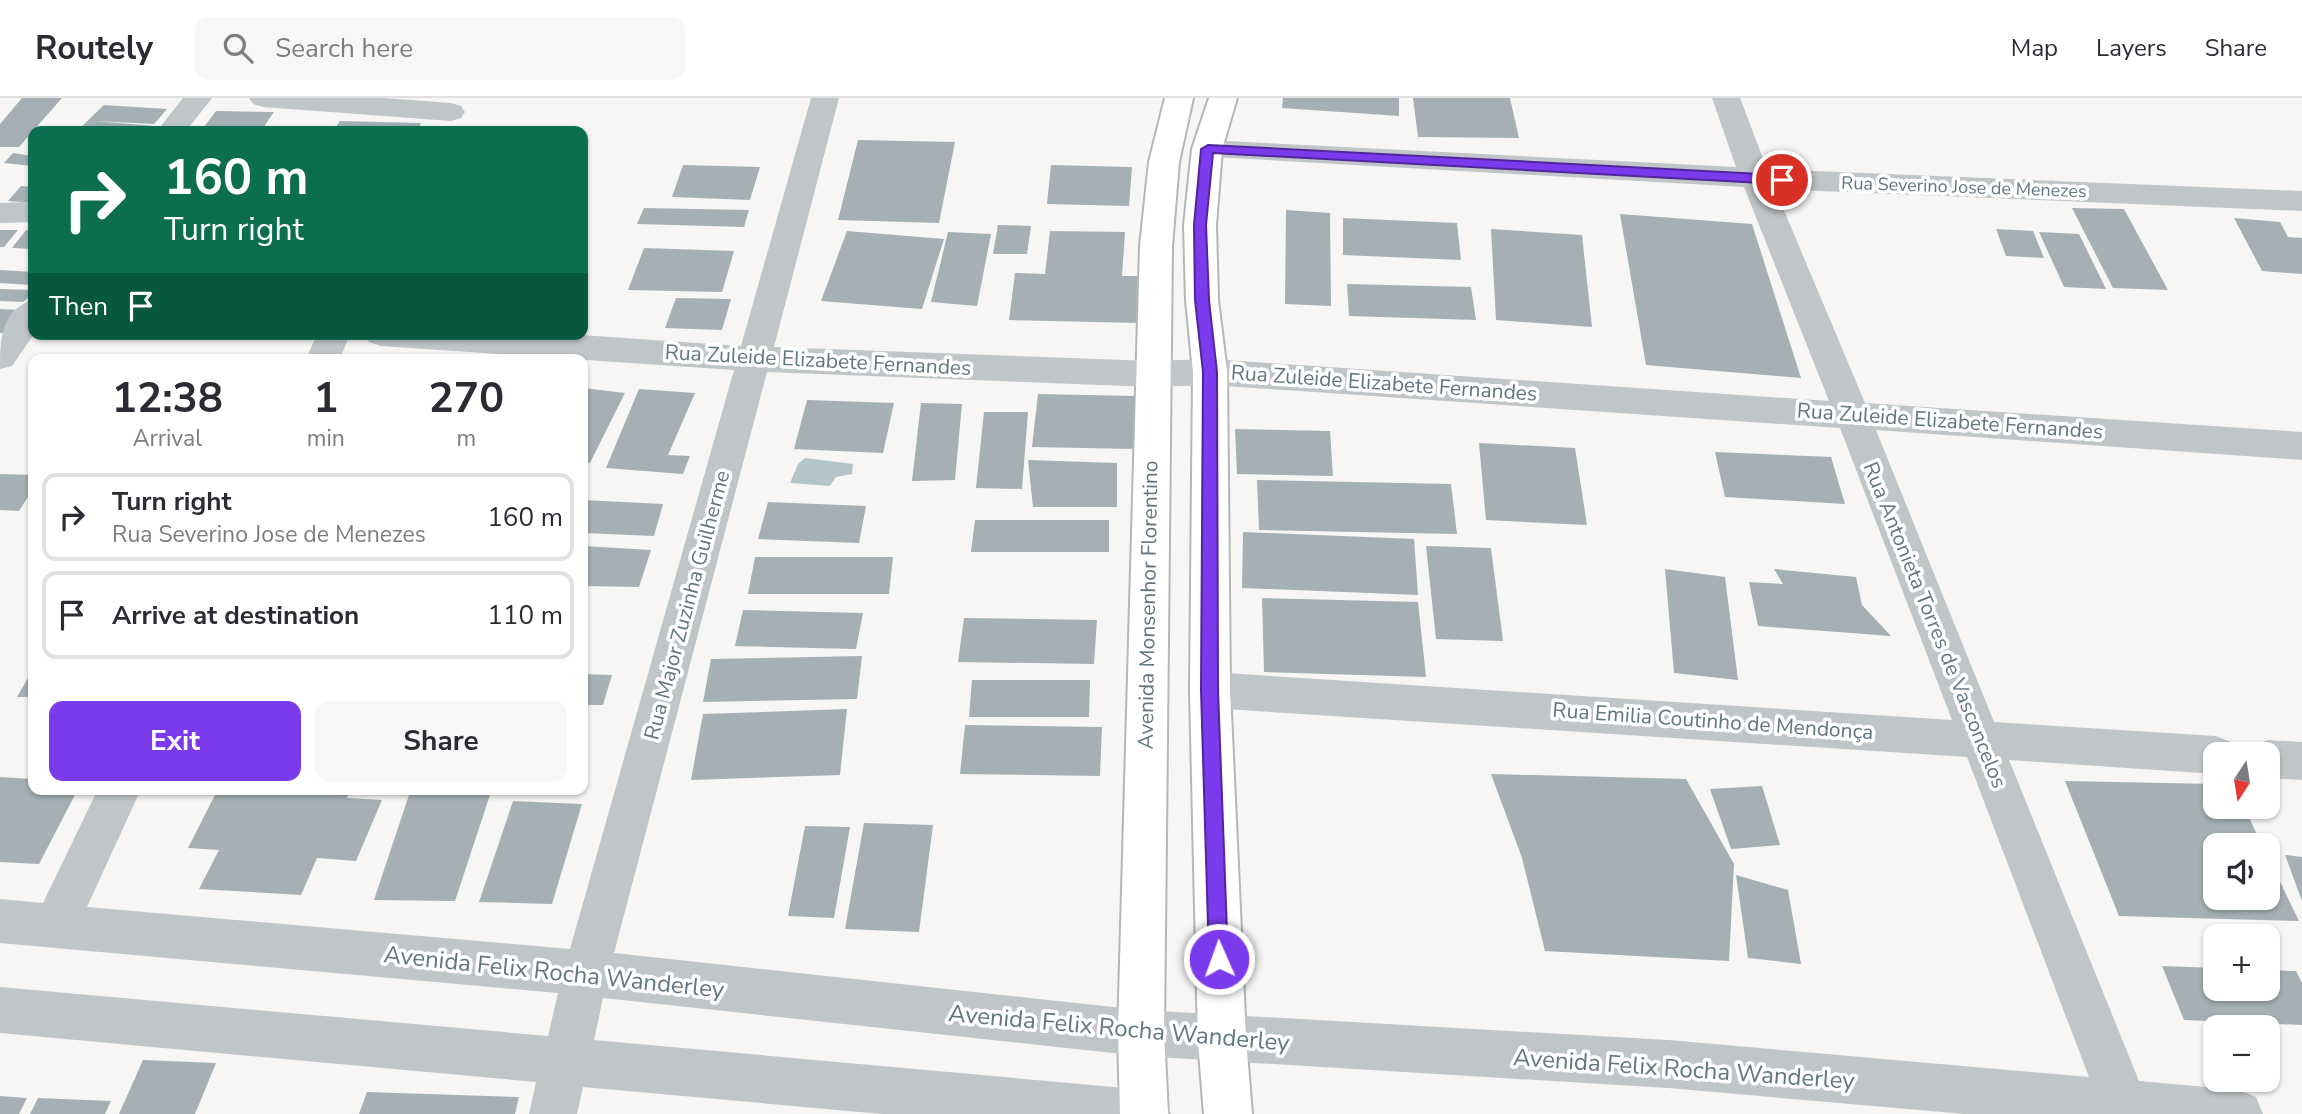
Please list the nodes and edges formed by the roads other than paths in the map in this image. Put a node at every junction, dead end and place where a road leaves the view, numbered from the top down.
1 (198, 98) edge
2 (263, 98) edge
3 (825, 98) edge
4 (1179, 98) edge
5 (1223, 98) edge
6 (1727, 98) edge
7 (450, 114) edge
8 (175, 126) edge
9 (1208, 149) junction
10 (1755, 178) junction
11 (2302, 201) edge
12 (28, 212) edge
13 (0, 213) edge
14 (28, 319) edge
15 (471, 340) edge
16 (0, 357) edge
17 (755, 359) junction
18 (1210, 372) junction
19 (1152, 374) junction
20 (1852, 414) junction
21 (2302, 446) edge
22 (1210, 690) junction
23 (1980, 738) junction
24 (2203, 754) edge
25 (2280, 760) edge
26 (2302, 761) edge
27 (117, 795) edge
28 (0, 921) edge
29 (55, 926) junction
30 (586, 973) junction
31 (0, 1010) edge
32 (1141, 1033) junction
33 (1222, 1040) junction
34 (567, 1064) junction
35 (2126, 1110) edge
36 (553, 1114) edge
37 (1145, 1114) edge
38 (1228, 1114) edge
39 (2239, 1114) edge

1 - 8 street
2 - 7 street
3 - 17 street, Rua Major Zuzinha Guilherme
4 - 19 main road, Avenida Monsenhor Florentino
5 - 9 main road
6 - 10 street, Rua Antonieta Torres de Vasconcelos
9 - 10 street, Rua Severino Jose de Menezes
9 - 18 main road
10 - 11 street, Rua Severino Jose de Menezes
10 - 20 street, Rua Antonieta Torres de Vasconcelos
12 - 13 street
14 - 16 street
15 - 17 street, Rua Zuleide Elizabete Fernandes
17 - 19 street, Rua Zuleide Elizabete Fernandes
17 - 30 street, Rua Major Zuzinha Guilherme
18 - 19 street, Rua Zuleide Elizabete Fernandes
18 - 20 street, Rua Zuleide Elizabete Fernandes
18 - 22 main road
19 - 32 main road, Avenida Monsenhor Florentino
20 - 21 street, Rua Zuleide Elizabete Fernandes
20 - 23 street, Rua Antonieta Torres de Vasconcelos
22 - 23 street, Rua Emilia Coutinho de Mendonça
22 - 33 main road
23 - 24 street, Rua Emilia Coutinho de Mendonça
23 - 35 street, Rua Antonieta Torres de Vasconcelos
25 - 26 street
27 - 29 street
28 - 29 street, Avenida Felix Rocha Wanderley
29 - 30 street, Avenida Felix Rocha Wanderley
30 - 32 street, Avenida Felix Rocha Wanderley
30 - 34 street, Rua Major Zuzinha Guilherme
31 - 34 street
32 - 33 street, Avenida Felix Rocha Wanderley
32 - 37 main road, Avenida Monsenhor Florentino
33 - 35 street, Avenida Felix Rocha Wanderley
33 - 38 main road
34 - 36 street, Rua Major Zuzinha Guilherme
34 - 37 street
35 - 39 street, Avenida Felix Rocha Wanderley

